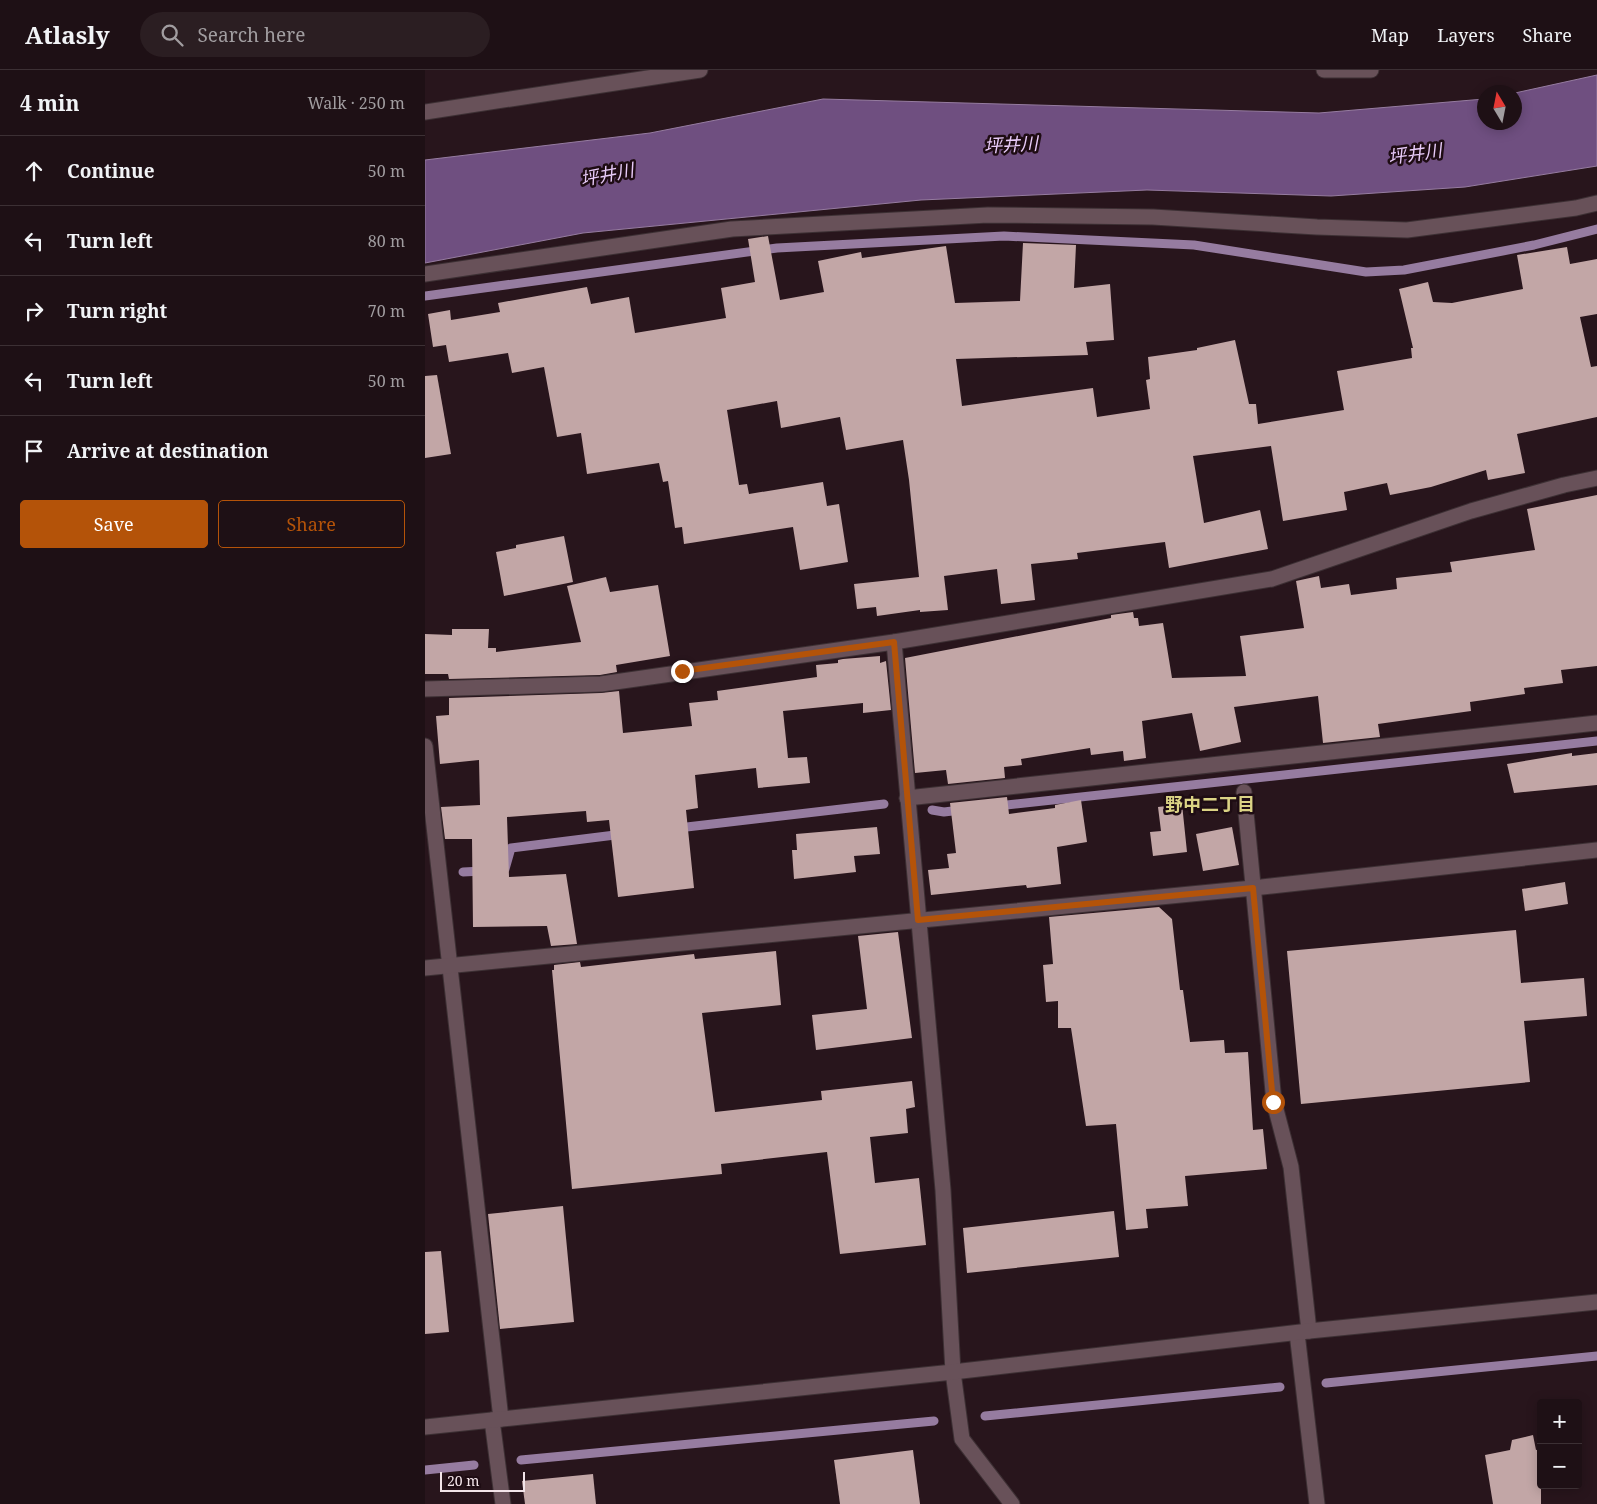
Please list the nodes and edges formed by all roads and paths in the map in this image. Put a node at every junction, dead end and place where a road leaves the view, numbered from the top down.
1 (701, 70) edge
2 (1324, 70) edge
3 (1371, 70) edge
4 (425, 112) edge
5 (1597, 202) edge
6 (425, 274) edge
7 (1597, 478) edge
8 (894, 642) junction
9 (425, 689) edge
10 (1597, 723) edge
11 (425, 746) edge
12 (1244, 792) dead end
13 (907, 798) junction
14 (1597, 850) edge
15 (1253, 888) junction
16 (918, 920) junction
17 (450, 966) junction
18 (425, 968) edge
19 (1597, 1302) edge
20 (1303, 1332) junction
21 (953, 1372) junction
22 (497, 1419) junction
23 (425, 1427) edge
24 (503, 1504) edge
25 (1011, 1504) edge
26 (1317, 1504) edge

1 - 4 street
2 - 3 street
5 - 6 street
7 - 8 street
8 - 9 street
8 - 13 street
10 - 13 street
11 - 17 street
12 - 15 street
13 - 16 street
14 - 15 street
15 - 16 street
15 - 20 street
16 - 17 street
16 - 21 street
17 - 18 street
17 - 22 street
19 - 20 street
20 - 21 street
20 - 26 street
21 - 22 street
21 - 25 street
22 - 23 street
22 - 24 street

